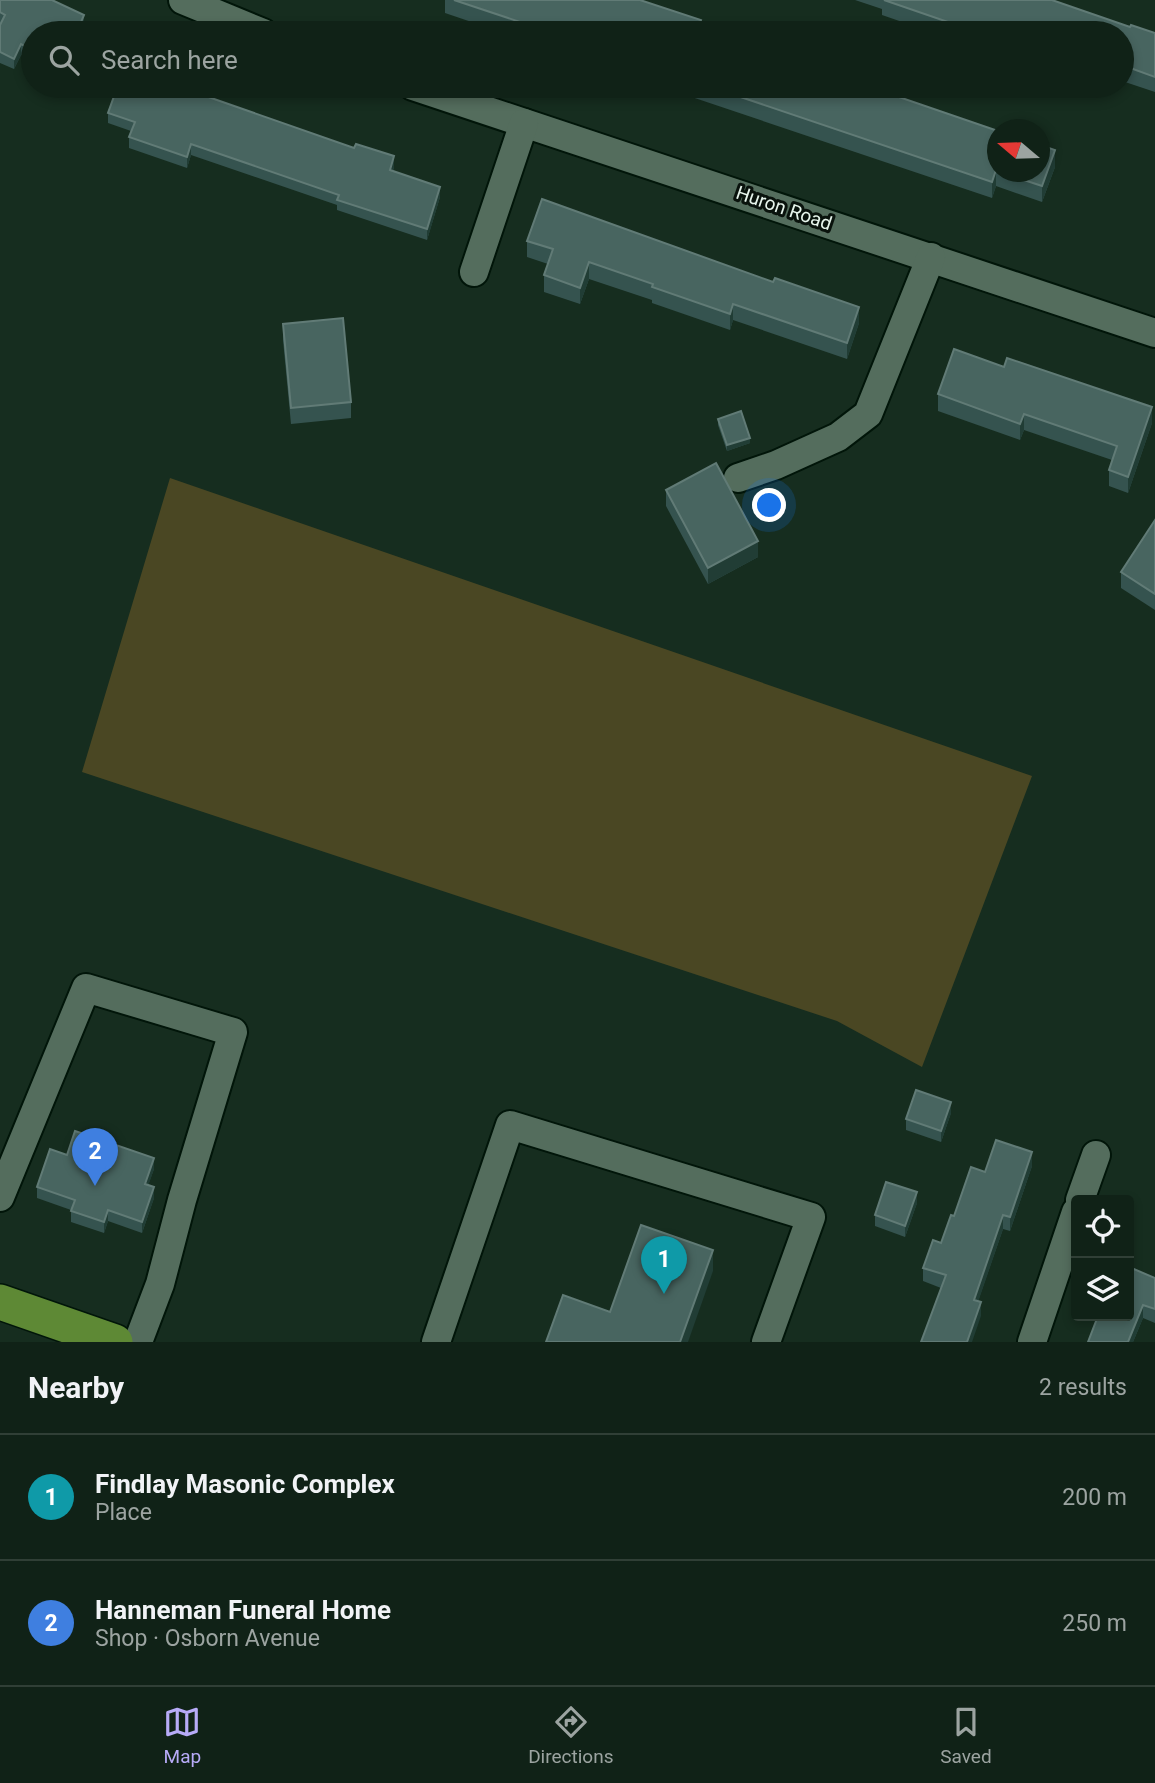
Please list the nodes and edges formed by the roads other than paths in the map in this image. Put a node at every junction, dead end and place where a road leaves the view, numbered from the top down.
1 (183, 0) edge
2 (234, 21) edge
3 (449, 98) edge
4 (524, 123) junction
5 (931, 257) junction
6 (474, 272) dead end
7 (1155, 333) edge
8 (738, 478) dead end
9 (1096, 1155) dead end
10 (1082, 1195) edge
11 (0, 1198) edge
12 (1071, 1227) edge
13 (0, 1302) edge
14 (115, 1342) edge
15 (138, 1342) edge
16 (436, 1342) edge
17 (766, 1342) edge
18 (1032, 1342) edge

1 - 2 street
3 - 4 street, Huron Road
4 - 5 street, Huron Road
4 - 6 street
5 - 7 street, Huron Road
5 - 8 street
9 - 10 street
11 - 15 street
12 - 18 street
13 - 14 main road
16 - 17 street

